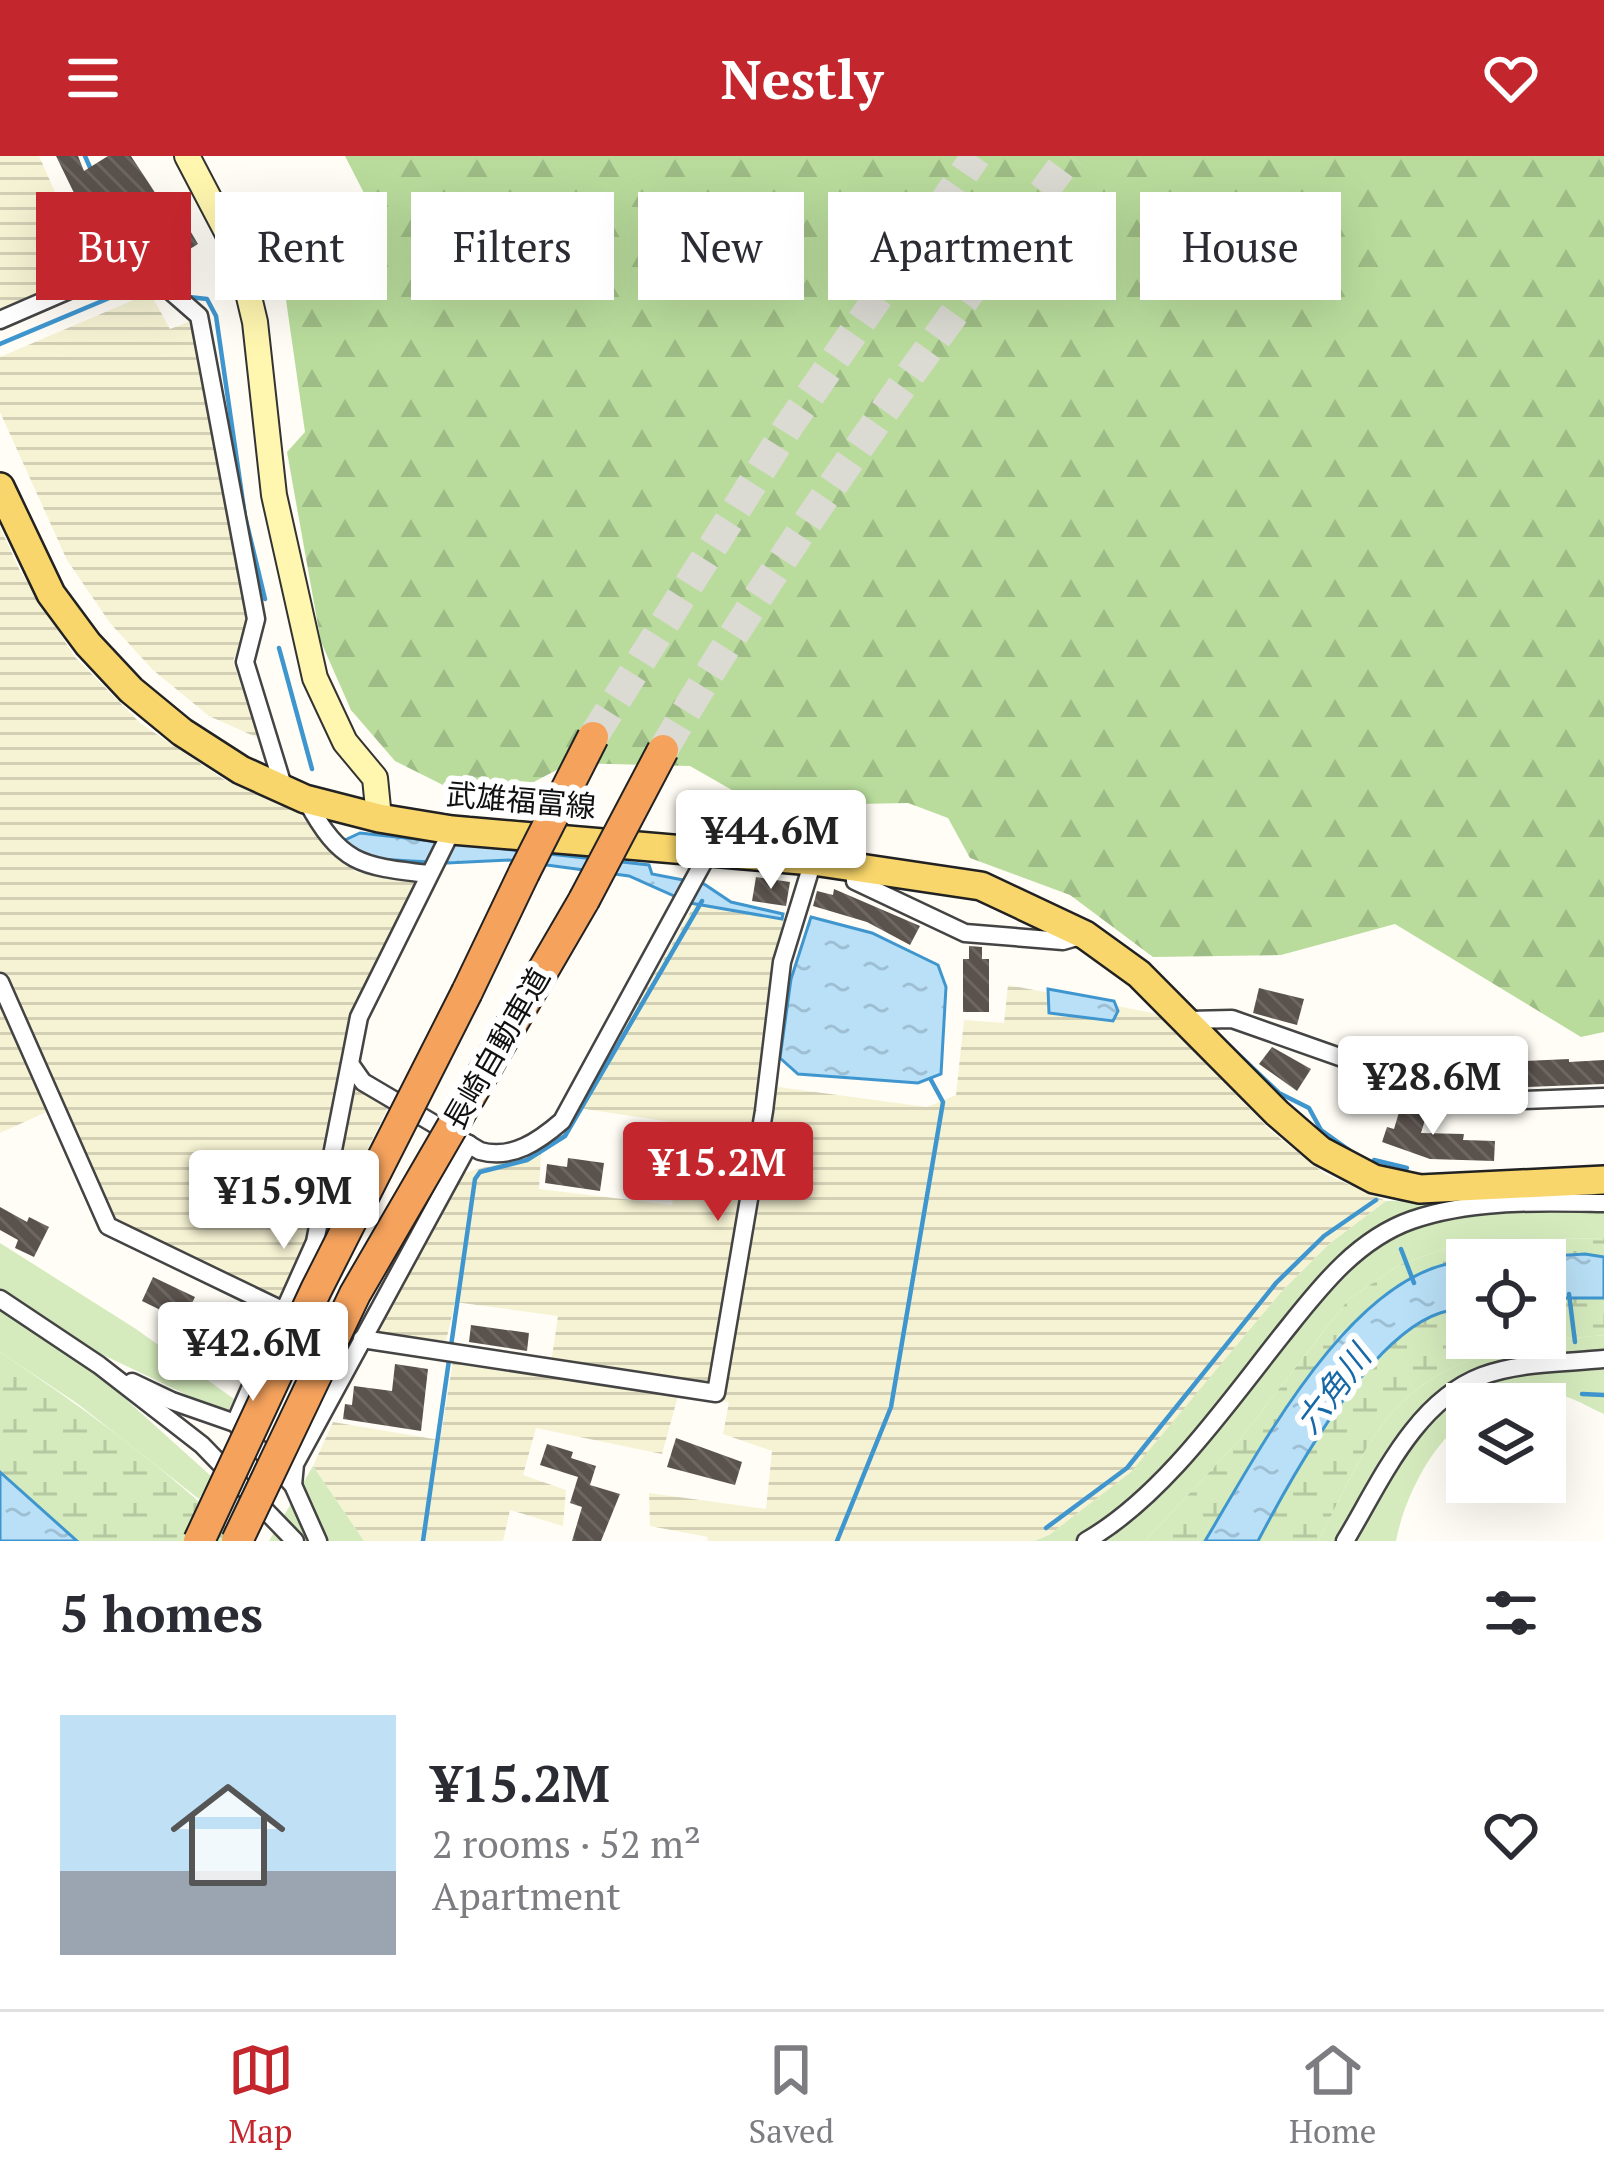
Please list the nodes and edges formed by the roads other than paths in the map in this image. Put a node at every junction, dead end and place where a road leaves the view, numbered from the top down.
1 (188, 156) edge
2 (0, 320) edge
3 (0, 487) edge
4 (593, 736) tunnel mouth
5 (663, 750) tunnel mouth
6 (295, 794) junction
7 (379, 818) junction
8 (449, 834) junction
9 (704, 861) junction
10 (813, 861) junction
11 (855, 867) junction
12 (430, 871) junction
13 (1085, 935) junction
14 (0, 982) edge
15 (1189, 1020) junction
16 (351, 1065) junction
17 (1604, 1097) edge
18 (469, 1144) junction
19 (1604, 1180) edge
20 (1604, 1203) edge
21 (0, 1299) edge
22 (284, 1311) junction
23 (362, 1339) junction
24 (1604, 1359) edge
25 (100, 1365) junction
26 (235, 1424) junction
27 (293, 1485) junction
28 (199, 1541) edge
29 (237, 1541) edge
30 (295, 1541) edge
31 (318, 1541) edge
32 (1086, 1541) edge
33 (1346, 1541) edge

1 - 7 street
2 - 6 street
3 - 6 main road, 武雄福富線
4 - 28 highway, 長崎自動車道, bridge
5 - 29 highway, 長崎自動車道, bridge
6 - 7 main road, 武雄福富線
6 - 12 street
7 - 8 main road, 武雄福富線
8 - 9 main road, 武雄福富線
8 - 12 street
9 - 10 main road, 武雄福富線
9 - 18 street
10 - 11 main road, 武雄福富線
10 - 23 street
11 - 13 main road, 武雄福富線
11 - 13 street
12 - 16 street
13 - 15 main road, 武雄福富線
14 - 22 street
15 - 17 street
15 - 19 main road, 武雄福富線
16 - 18 street
16 - 22 street
18 - 23 street
20 - 32 street
21 - 25 street
22 - 26 street
23 - 27 street
24 - 33 street
25 - 26 street
25 - 30 street
26 - 27 street
27 - 31 street

